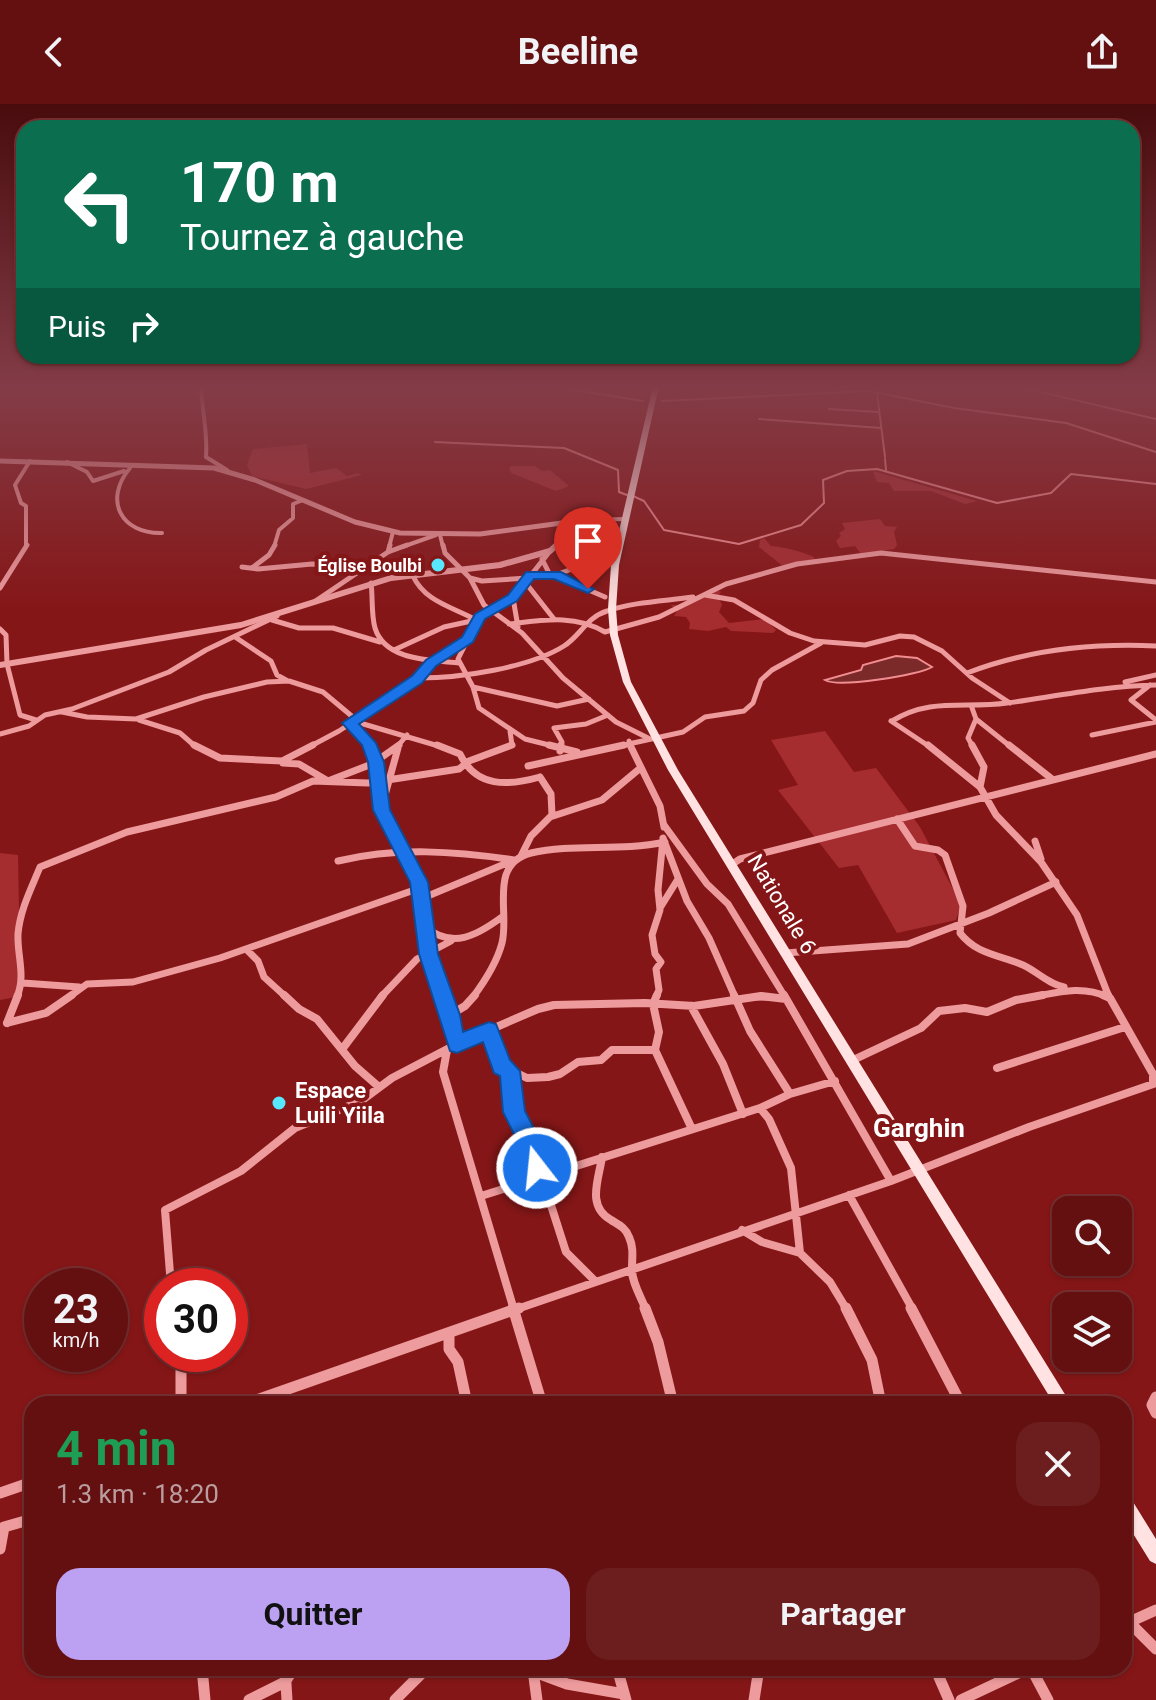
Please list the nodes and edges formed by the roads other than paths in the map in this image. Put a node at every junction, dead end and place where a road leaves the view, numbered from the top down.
1 (212, 460) edge
2 (639, 460) edge
3 (0, 461) edge
4 (30, 461) junction
5 (65, 461) junction
6 (139, 463) junction
7 (130, 468) junction
8 (227, 470) junction
9 (303, 500) junction
10 (625, 519) junction
11 (585, 520) junction
12 (393, 532) junction
13 (162, 533) dead end
14 (438, 535) junction
15 (604, 538) dead end
16 (550, 551) junction
17 (388, 552) junction
18 (542, 559) junction
19 (610, 559) dead end
20 (590, 562) junction
21 (366, 566) junction
22 (242, 567) dead end
23 (252, 568) junction
24 (461, 571) junction
25 (552, 574) junction
26 (413, 576) junction
27 (470, 578) junction
28 (528, 578) junction
29 (1156, 582) edge
30 (371, 583) junction
31 (584, 587) junction
32 (0, 588) edge
33 (703, 595) junction
34 (605, 597) dead end
35 (513, 598) junction
36 (314, 602) junction
37 (612, 609) junction
38 (490, 610) junction
39 (270, 618) junction
40 (554, 619) junction
41 (476, 620) junction
42 (588, 622) junction
43 (513, 623) junction
44 (0, 629) edge
45 (614, 630) junction
46 (235, 637) junction
47 (468, 639) junction
48 (823, 642) junction
49 (382, 643) junction
50 (1156, 646) edge
51 (394, 650) junction
52 (543, 656) junction
53 (437, 660) junction
54 (459, 663) junction
55 (4, 665) edge
56 (967, 673) junction
57 (468, 675) junction
58 (1156, 675) edge
59 (419, 678) junction
60 (289, 681) junction
61 (1153, 685) edge
62 (1112, 686) junction
63 (473, 687) junction
64 (589, 699) junction
65 (1010, 703) junction
66 (971, 705) junction
67 (62, 712) junction
68 (608, 715) junction
69 (136, 719) junction
70 (976, 719) junction
71 (36, 720) junction
72 (1156, 721) edge
73 (352, 722) junction
74 (510, 731) junction
75 (0, 734) edge
76 (407, 735) junction
77 (1092, 735) dead end
78 (651, 737) junction
79 (629, 741) junction
80 (399, 746) junction
81 (561, 749) junction
82 (582, 753) junction
83 (1156, 754) edge
84 (556, 758) junction
85 (277, 762) junction
86 (376, 762) junction
87 (464, 765) junction
88 (528, 766) dead end
89 (638, 770) junction
90 (540, 777) junction
91 (1052, 779) junction
92 (389, 780) junction
93 (328, 781) junction
94 (378, 782) junction
95 (980, 787) junction
96 (984, 797) junction
97 (381, 810) junction
98 (550, 817) junction
99 (897, 819) junction
100 (664, 825) junction
101 (664, 841) junction
102 (1035, 841) dead end
103 (406, 853) junction
104 (517, 858) junction
105 (338, 861) dead end
106 (1041, 862) junction
107 (731, 865) junction
108 (678, 879) junction
109 (1056, 882) junction
110 (420, 888) junction
111 (423, 898) junction
112 (660, 910) junction
113 (502, 917) junction
114 (961, 925) junction
115 (424, 926) junction
116 (451, 941) junction
117 (247, 950) junction
118 (428, 950) junction
119 (785, 953) junction
120 (23, 983) junction
121 (79, 987) junction
122 (1074, 989) junction
123 (1110, 998) junction
124 (786, 999) junction
125 (738, 1002) junction
126 (653, 1004) junction
127 (691, 1006) junction
128 (450, 1015) junction
129 (1125, 1027) junction
130 (489, 1030) junction
131 (457, 1044) junction
132 (343, 1048) junction
133 (447, 1050) junction
134 (655, 1050) junction
135 (851, 1061) junction
136 (997, 1068) dead end
137 (510, 1071) junction
138 (1155, 1078) edge
139 (835, 1081) junction
140 (379, 1087) junction
141 (790, 1094) junction
142 (760, 1108) junction
143 (743, 1114) junction
144 (692, 1129) junction
145 (602, 1157) junction
146 (918, 1171) junction
147 (539, 1176) junction
148 (891, 1181) junction
149 (849, 1195) junction
150 (481, 1196) junction
151 (794, 1213) junction
152 (742, 1230) junction
153 (800, 1253) junction
154 (170, 1268) edge
155 (631, 1270) junction
156 (595, 1281) junction
157 (514, 1308) junction
158 (449, 1334) junction
159 (181, 1372) edge
160 (181, 1396) edge
161 (271, 1396) edge
162 (465, 1396) edge
163 (540, 1396) edge
164 (671, 1396) edge
165 (879, 1396) edge
166 (957, 1396) edge
167 (1058, 1396) edge
168 (1156, 1397) edge
169 (1156, 1413) edge
170 (24, 1485) edge
171 (0, 1493) edge
172 (1132, 1516) edge
173 (24, 1521) edge
174 (2, 1527) edge
175 (0, 1549) edge
176 (1156, 1555) edge
177 (1156, 1610) edge
178 (1132, 1620) edge
179 (1132, 1628) edge
180 (1156, 1649) edge
181 (203, 1676) edge
182 (285, 1676) edge
183 (289, 1676) edge
184 (419, 1676) edge
185 (531, 1676) edge
186 (546, 1676) edge
187 (619, 1676) edge
188 (758, 1676) edge
189 (938, 1676) edge
190 (1013, 1676) edge
191 (1034, 1676) edge
192 (285, 1682) junction
193 (625, 1697) edge
194 (205, 1700) edge
195 (249, 1700) edge
196 (287, 1700) edge
197 (395, 1700) edge
198 (537, 1700) edge
199 (754, 1700) edge
200 (949, 1700) edge
201 (961, 1700) edge
202 (1048, 1700) edge

1 - 8 street
2 - 10 main road, Nationale 6
3 - 4 street
4 - 5 street
4 - 32 street
5 - 6 street
5 - 7 street
6 - 7 street
6 - 8 street
7 - 13 street
8 - 9 street
9 - 12 street
9 - 23 street
10 - 11 street
10 - 37 main road, Nationale 6
11 - 14 street
11 - 16 street
12 - 14 street
12 - 17 street
14 - 17 street
14 - 24 street
15 - 20 street
16 - 18 street
16 - 24 street
17 - 21 street
18 - 25 street
18 - 28 street
19 - 20 street
20 - 25 street
20 - 31 street
21 - 23 street
21 - 36 street
22 - 23 street
24 - 26 street
24 - 27 street
25 - 28 street
25 - 31 street
26 - 30 street
26 - 41 street
27 - 28 street
27 - 38 street
28 - 35 street
28 - 40 street
29 - 33 street
30 - 36 street
30 - 49 street
31 - 34 street
33 - 37 street
33 - 45 street
33 - 48 street
35 - 38 street
35 - 43 street
36 - 39 street
37 - 42 street
37 - 45 main road, Nationale 6
38 - 41 street
38 - 43 street
39 - 46 street
39 - 49 street
39 - 55 street
40 - 42 street
40 - 43 street
41 - 47 street
41 - 51 street
42 - 45 street
42 - 52 street
43 - 52 street
44 - 55 street
45 - 78 main road, Nationale 6
46 - 60 street
46 - 67 street
47 - 53 street
47 - 54 street
48 - 56 street
48 - 78 street
49 - 51 street
50 - 56 street
51 - 53 street
52 - 57 street
52 - 64 street
53 - 54 street
53 - 59 street
54 - 57 street
55 - 71 street
56 - 65 street
57 - 59 street
57 - 63 street
58 - 62 street
59 - 73 street
60 - 69 street
60 - 73 street
61 - 62 street
61 - 72 street
62 - 65 street
63 - 64 street
63 - 74 street
64 - 68 street
65 - 66 street
66 - 70 street
66 - 95 street
67 - 69 street
67 - 71 street
68 - 78 street
68 - 81 street
69 - 85 street
70 - 91 street
70 - 95 street
71 - 75 street
72 - 77 street
73 - 76 street
73 - 85 street
73 - 86 street
74 - 81 street
74 - 87 street
76 - 80 street
76 - 87 street
78 - 79 street
78 - 107 main road, Nationale 6
79 - 82 street
79 - 89 street
80 - 86 street
80 - 92 street
81 - 82 street
81 - 84 street
82 - 84 street
83 - 91 street
84 - 88 street
84 - 90 street
85 - 93 street
86 - 93 street
86 - 94 street
87 - 90 street
87 - 92 street
89 - 98 street
89 - 100 street
90 - 98 street
91 - 96 street
92 - 94 street
92 - 97 street
93 - 94 street
93 - 120 street
94 - 97 street
95 - 96 street
96 - 99 street
96 - 106 street
97 - 103 street
98 - 104 street
99 - 107 street
99 - 114 street
100 - 101 street
100 - 124 street
101 - 104 street
101 - 108 street
101 - 112 street
102 - 106 street
103 - 104 street
103 - 105 street
103 - 110 street
104 - 111 street
104 - 113 street
106 - 109 street
107 - 119 main road, Nationale 6
108 - 112 street
108 - 125 street
109 - 114 street
109 - 123 street
110 - 111 street
110 - 117 street
111 - 115 street
112 - 126 street
113 - 116 street
113 - 128 street
114 - 119 street
114 - 122 street
115 - 116 street
115 - 118 street
116 - 118 street
117 - 121 street
117 - 132 street
118 - 128 street
118 - 132 street
119 - 135 main road, Nationale 6
120 - 121 street
120 - 121 street
122 - 123 street
122 - 135 street
123 - 129 street
124 - 125 street
124 - 139 street
125 - 127 street
125 - 141 street
126 - 127 street
126 - 130 street
126 - 134 street
127 - 143 street
128 - 131 street
129 - 136 street
129 - 138 street
130 - 131 street
130 - 137 street
131 - 133 street
132 - 140 street
133 - 140 street
133 - 150 street
134 - 137 street
134 - 144 street
135 - 146 main road, Nationale 6
137 - 147 street
138 - 146 street
139 - 141 street
139 - 148 street
140 - 154 street
141 - 142 street
142 - 143 street
142 - 151 street
143 - 144 street
144 - 145 street
145 - 147 street
145 - 155 street
146 - 148 street
146 - 167 main road, Nationale 6
147 - 150 street
147 - 156 street
148 - 149 street
149 - 151 street
149 - 166 street
150 - 157 street
151 - 152 street
151 - 153 street
152 - 153 street
152 - 155 street
153 - 165 street
155 - 156 street
155 - 164 street
156 - 157 street
157 - 158 street
157 - 163 street
158 - 161 street
158 - 162 street
159 - 160 street
168 - 169 street
170 - 171 street
172 - 176 main road
173 - 174 street
174 - 175 street
177 - 178 street
179 - 180 street
181 - 194 street
182 - 192 street
183 - 192 street
184 - 197 street
185 - 198 street
186 - 193 street
187 - 193 street
188 - 199 street
189 - 200 street
190 - 201 street
191 - 202 street
192 - 195 street
192 - 196 street

